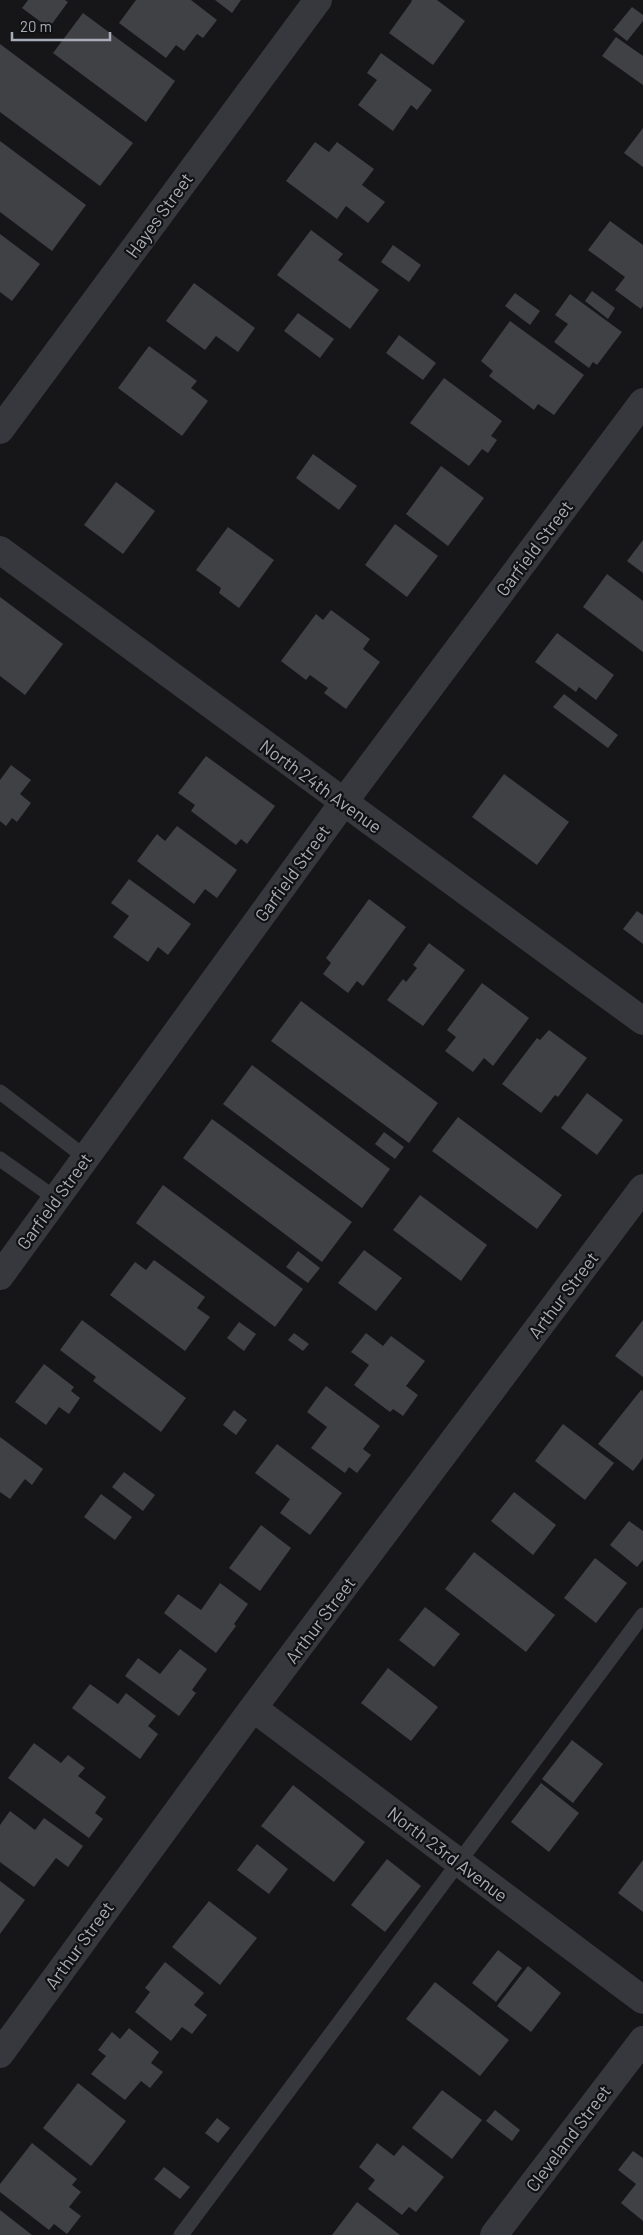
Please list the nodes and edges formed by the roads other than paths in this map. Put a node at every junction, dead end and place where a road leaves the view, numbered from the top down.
1 (318, 0) edge
2 (643, 402) edge
3 (0, 430) edge
4 (0, 550) edge
5 (343, 803) junction
6 (643, 1021) edge
7 (0, 1092) edge
8 (85, 1157) junction
9 (0, 1159) edge
10 (643, 1188) edge
11 (55, 1198) junction
12 (2, 1269) edge
13 (643, 1615) edge
14 (253, 1708) junction
15 (459, 1862) junction
16 (643, 2000) edge
17 (643, 2040) edge
18 (0, 2054) edge
19 (181, 2235) edge
20 (494, 2235) edge

1 - 3 street, Hayes Street
2 - 5 street, Garfield Street
4 - 5 street, North 24th Avenue
5 - 6 street, North 24th Avenue
5 - 8 street, Garfield Street
7 - 8 lane
8 - 11 street, Garfield Street
9 - 11 lane
10 - 14 street, Arthur Street
11 - 12 street, Garfield Street
13 - 15 lane
14 - 15 street, North 23rd Avenue
14 - 18 street, Arthur Street
15 - 16 street, North 23rd Avenue
15 - 19 lane
17 - 20 street, Cleveland Street

